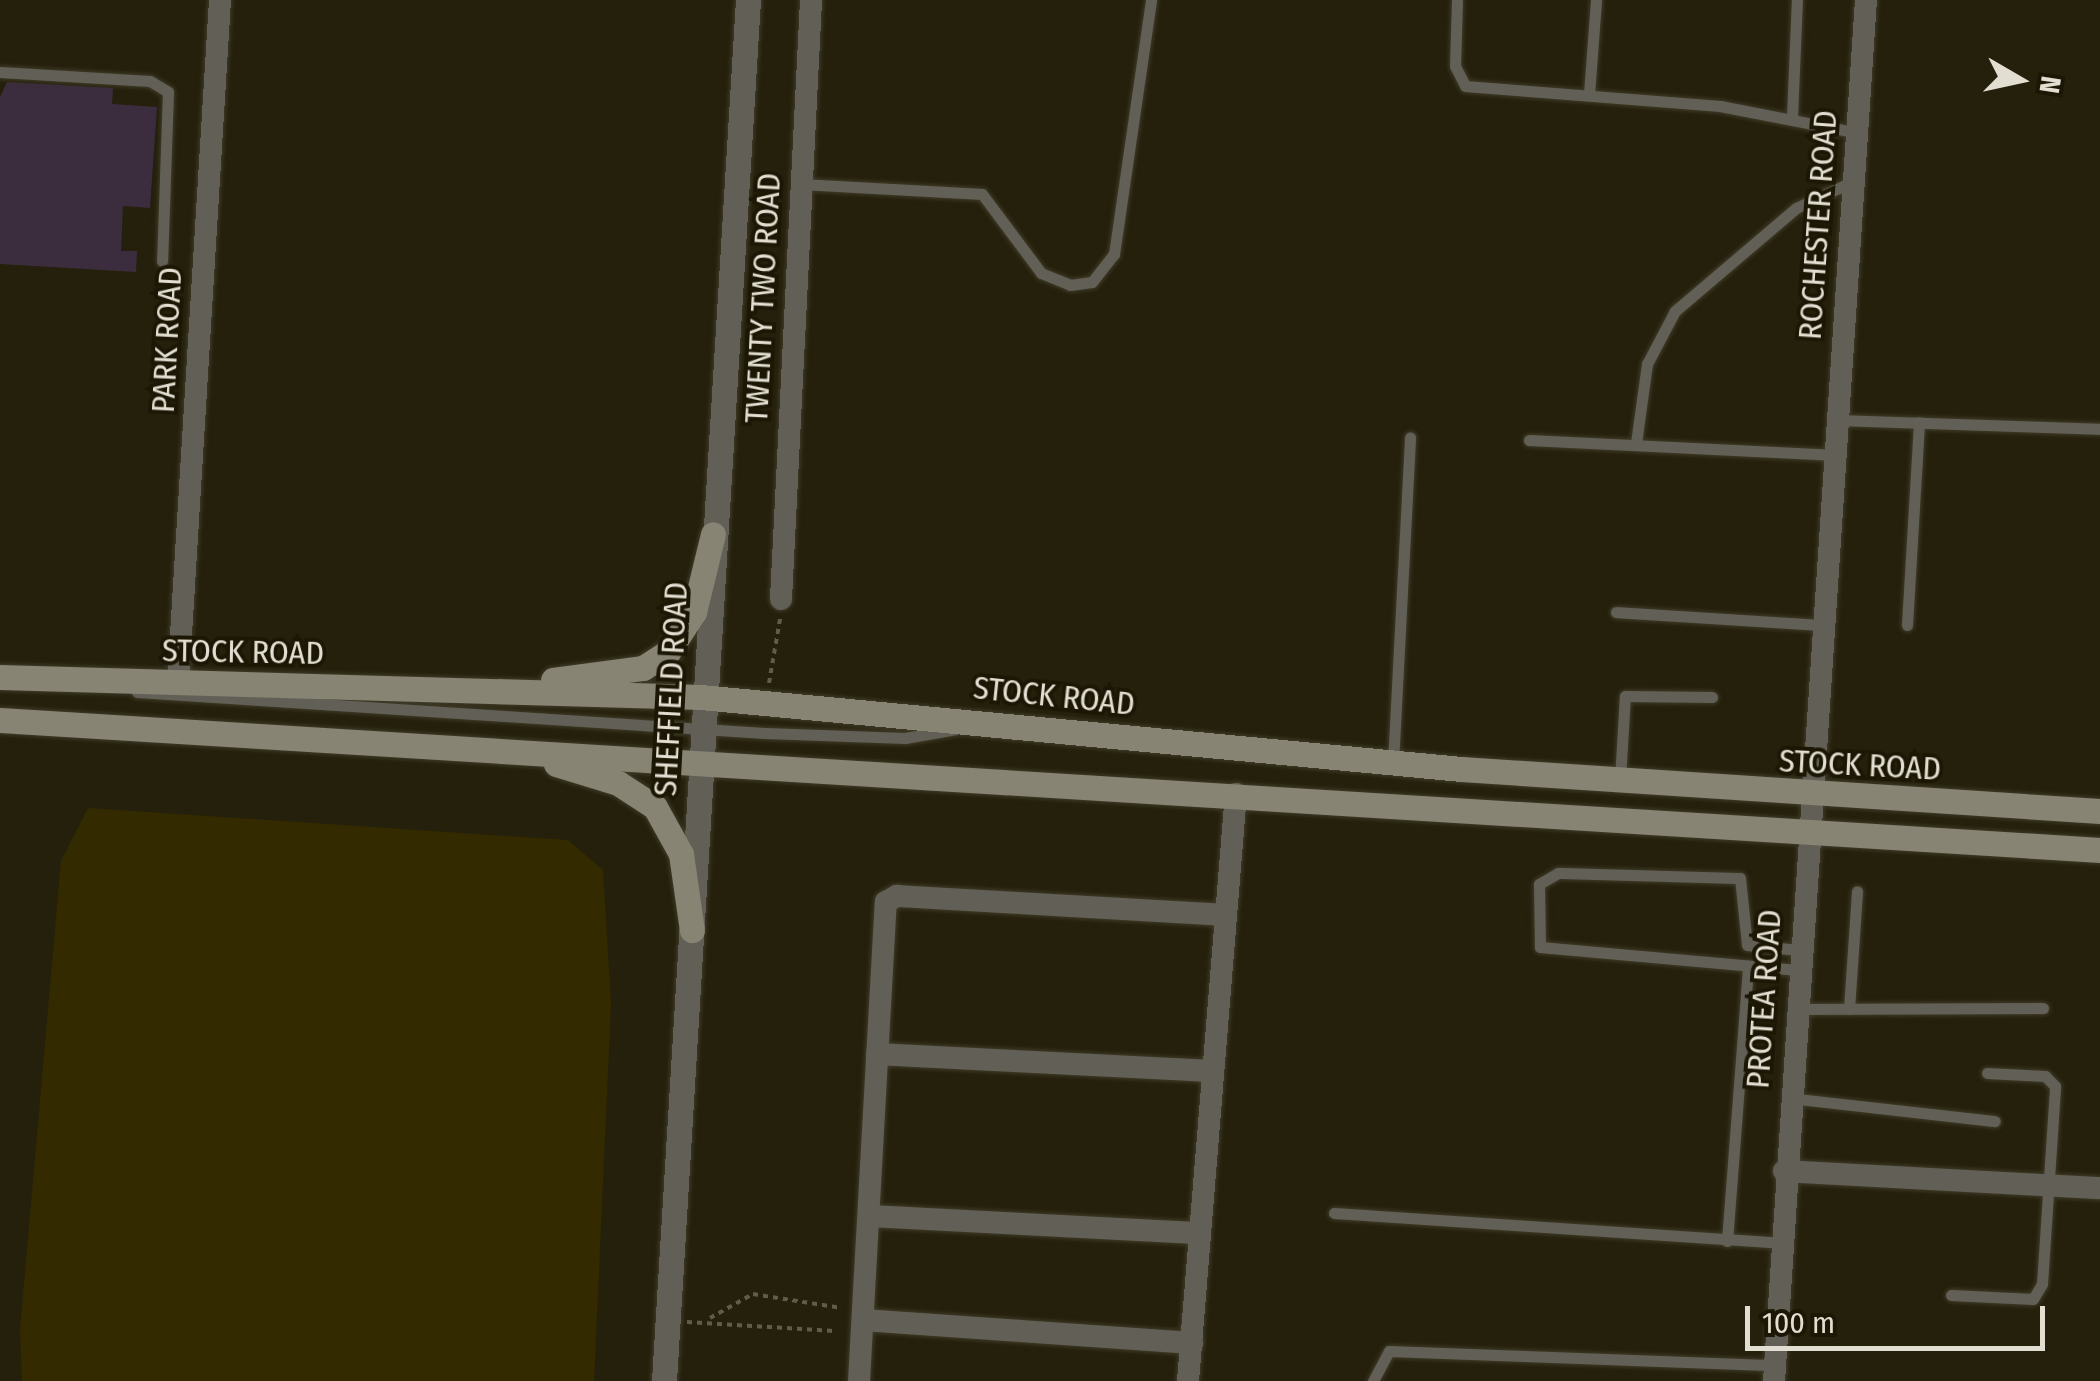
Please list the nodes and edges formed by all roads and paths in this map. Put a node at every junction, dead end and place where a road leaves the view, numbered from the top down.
1 (220, 0) edge
2 (748, 0) edge
3 (811, 0) edge
4 (1151, 0) edge
5 (1457, 0) edge
6 (1596, 0) edge
7 (1798, 0) edge
8 (1866, 0) edge
9 (0, 72) edge
10 (1589, 94) junction
11 (1792, 117) junction
12 (1859, 134) junction
13 (1856, 180) junction
14 (802, 184) junction
15 (162, 261) dead end
16 (1835, 420) junction
17 (1918, 422) junction
18 (2100, 429) edge
19 (1410, 438) dead end
20 (1530, 440) dead end
21 (1636, 443) junction
22 (1832, 454) junction
23 (712, 534) junction
24 (781, 599) joint
25 (1616, 612) dead end
26 (1824, 625) junction
27 (1907, 626) dead end
28 (0, 677) edge
29 (84, 681) junction
30 (178, 683) junction
31 (768, 686) dead end
32 (489, 690) junction
33 (700, 697) junction
34 (1712, 697) dead end
35 (0, 720) edge
36 (984, 722) junction
37 (699, 726) junction
38 (517, 752) junction
39 (698, 761) junction
40 (1393, 764) junction
41 (1620, 782) junction
42 (1236, 794) junction
43 (1813, 795) junction
44 (2100, 811) edge
45 (1810, 831) junction
46 (2100, 850) edge
47 (1858, 891) dead end
48 (1224, 915) junction
49 (692, 930) junction
50 (1799, 960) junction
51 (1748, 966) junction
52 (1848, 1008) junction
53 (2043, 1008) dead end
54 (1796, 1009) junction
55 (877, 1054) junction
56 (1211, 1071) junction
57 (1987, 1072) dead end
58 (1789, 1098) junction
59 (1995, 1121) dead end
60 (1784, 1171) junction
61 (2048, 1186) junction
62 (2100, 1188) edge
63 (1334, 1213) dead end
64 (870, 1216) junction
65 (1196, 1233) junction
66 (1727, 1241) junction
67 (1781, 1242) junction
68 (1951, 1294) dead end
69 (863, 1314) junction
70 (710, 1318) junction
71 (687, 1322) dead end
72 (834, 1331) dead end
73 (1192, 1344) junction
74 (1774, 1373) edge
75 (664, 1381) edge
76 (859, 1381) edge
77 (1188, 1381) edge
78 (1374, 1381) edge

1 - 30 street, PARK ROAD
2 - 23 street, SHEFFIELD ROAD
3 - 14 street, TWENTY TWO ROAD
4 - 14 lane
5 - 10 lane
6 - 10 lane
7 - 11 lane
8 - 12 street, ROCHESTER ROAD
9 - 15 lane
10 - 11 lane
11 - 12 lane
12 - 13 street, ROCHESTER ROAD
13 - 16 street, ROCHESTER ROAD
13 - 21 lane
14 - 24 street, TWENTY TWO ROAD
16 - 17 lane
16 - 22 street, ROCHESTER ROAD
17 - 18 lane
17 - 27 lane
19 - 40 lane
20 - 21 lane
21 - 22 lane
22 - 26 street, ROCHESTER ROAD
23 - 32 main road
23 - 33 street, SHEFFIELD ROAD
24 - 31 path
25 - 26 lane
26 - 43 street, ROCHESTER ROAD
28 - 29 main road, STOCK ROAD
29 - 30 main road, STOCK ROAD
29 - 37 lane
30 - 32 main road, STOCK ROAD
32 - 33 main road, STOCK ROAD
33 - 36 main road, STOCK ROAD
33 - 37 street, SHEFFIELD ROAD
34 - 41 lane
35 - 38 main road, STOCK ROAD
36 - 37 lane
36 - 40 main road, STOCK ROAD
37 - 39 street, SHEFFIELD ROAD
38 - 39 main road, STOCK ROAD
38 - 49 main road
39 - 42 main road, STOCK ROAD
39 - 49 street, SHEFFIELD ROAD
40 - 41 main road, STOCK ROAD
41 - 43 main road, STOCK ROAD
42 - 45 main road, STOCK ROAD
42 - 48 street
43 - 44 main road, STOCK ROAD
43 - 45 street, PROTEA ROAD
45 - 46 main road, STOCK ROAD
45 - 50 street, PROTEA ROAD
47 - 52 lane
48 - 55 street
48 - 56 street
49 - 75 street, SHEFFIELD ROAD
50 - 51 lane
50 - 51 lane
50 - 54 street, PROTEA ROAD
51 - 66 lane
52 - 53 lane
52 - 54 lane
54 - 58 street, PROTEA ROAD
55 - 56 street
55 - 64 street
56 - 65 street
57 - 61 lane
58 - 59 lane
58 - 60 street, PROTEA ROAD
60 - 61 street
60 - 67 street, PROTEA ROAD
61 - 62 street
61 - 68 lane
63 - 66 lane
64 - 65 street
64 - 69 street
65 - 73 street
66 - 67 lane
67 - 74 street, PROTEA ROAD
69 - 70 path
69 - 73 street
69 - 76 street
70 - 71 path
70 - 72 path
73 - 77 street
74 - 78 lane

